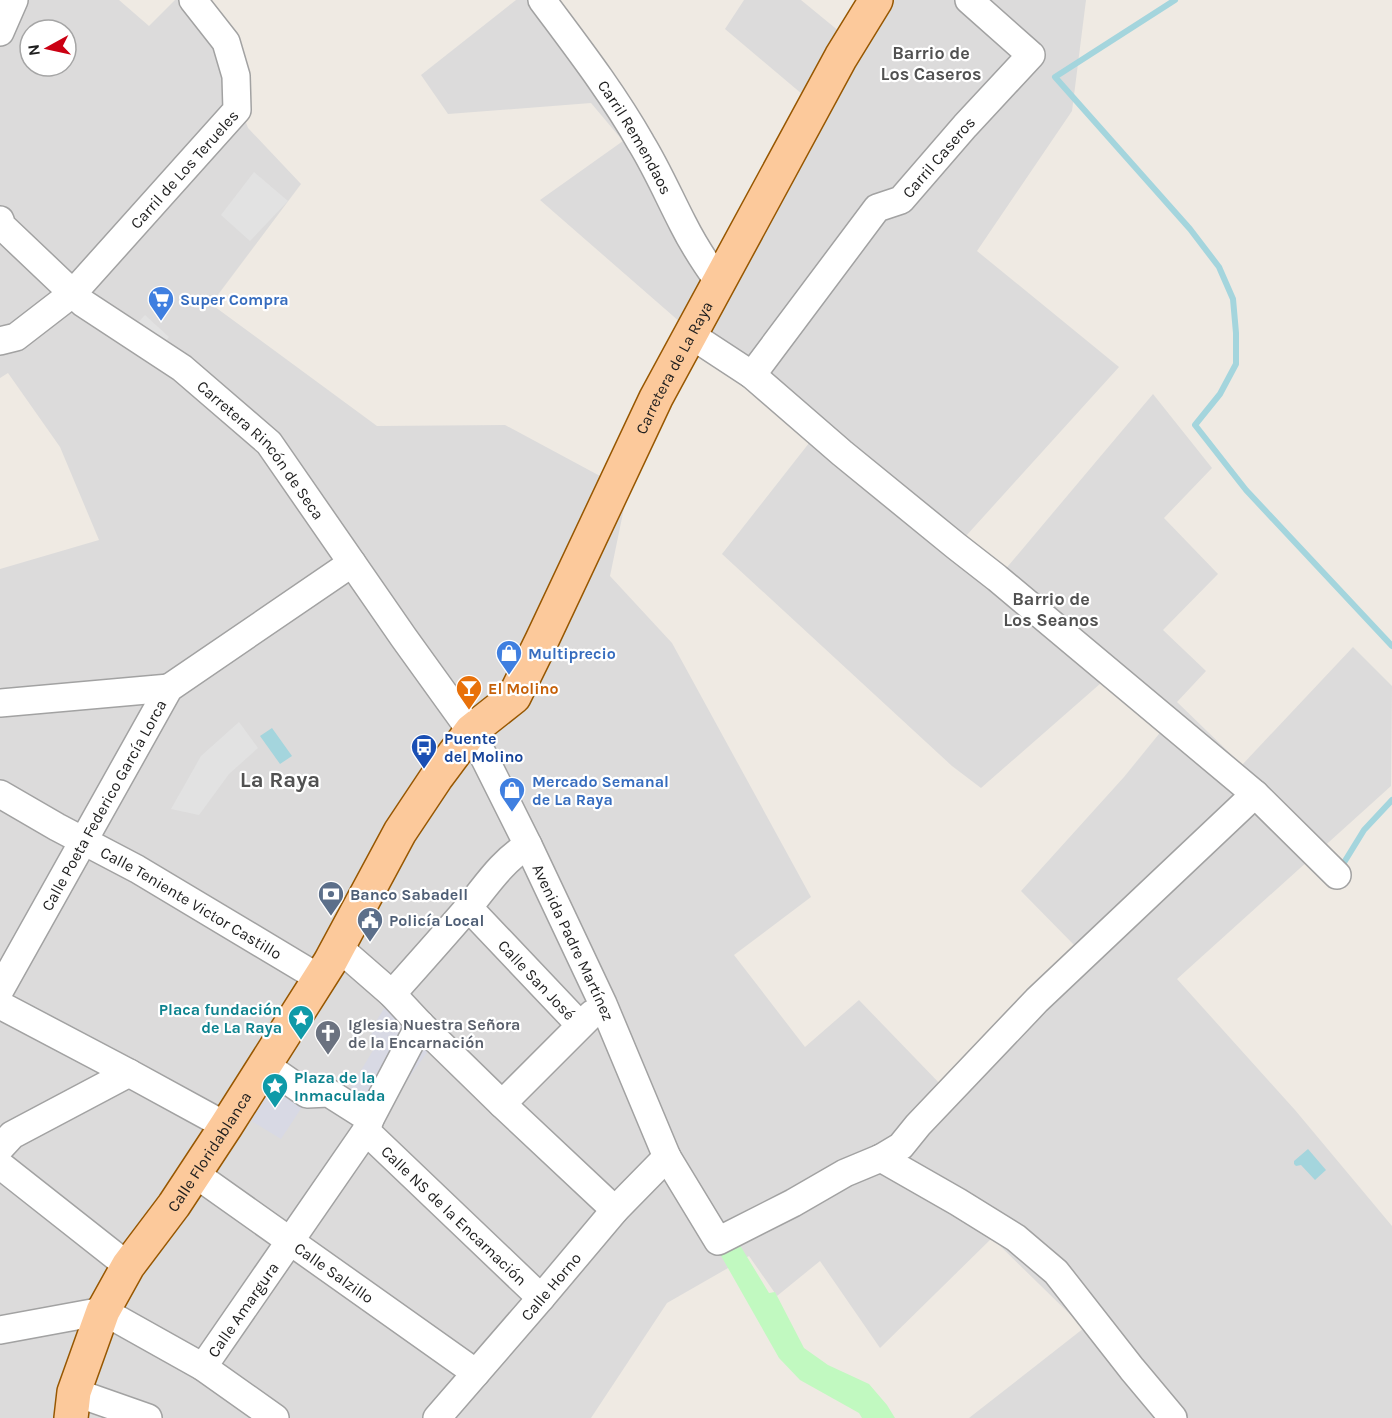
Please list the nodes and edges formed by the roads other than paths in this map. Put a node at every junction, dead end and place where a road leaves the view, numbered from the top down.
1 (14, 0) edge
2 (193, 0) edge
3 (542, 0) edge
4 (876, 0) edge
5 (969, 0) edge
6 (0, 32) edge
7 (0, 220) edge
8 (719, 282) junction
9 (73, 293) junction
10 (691, 335) junction
11 (0, 341) edge
12 (752, 375) junction
13 (352, 563) junction
14 (169, 688) junction
15 (0, 703) edge
16 (471, 731) junction
17 (0, 794) edge
18 (1255, 794) junction
19 (83, 841) junction
20 (528, 845) junction
21 (1337, 875) dead end
22 (468, 907) junction
23 (338, 947) junction
24 (319, 978) junction
25 (0, 990) edge
26 (392, 994) junction
27 (603, 1004) junction
28 (0, 1005) edge
29 (580, 1025) junction
30 (429, 1033) junction
31 (264, 1064) junction
32 (129, 1073) junction
33 (502, 1104) junction
34 (368, 1125) junction
35 (226, 1126) junction
36 (0, 1148) edge
37 (667, 1157) junction
38 (881, 1158) junction
39 (0, 1165) edge
40 (194, 1173) junction
41 (615, 1210) junction
42 (291, 1241) junction
43 (128, 1266) junction
44 (541, 1298) junction
45 (103, 1311) junction
46 (0, 1330) edge
47 (203, 1367) junction
48 (476, 1373) junction
49 (72, 1405) edge
50 (148, 1418) edge
51 (275, 1418) edge
52 (436, 1418) edge
53 (1173, 1418) edge

1 - 6 street
2 - 9 street, Carril de Los Terueles
3 - 8 street, Carril Remendaos
4 - 8 main road, Carretera de La Raya
5 - 12 street, Carril Caseros
7 - 9 street, Carretera Rincón de Seca
8 - 10 main road, Carretera de La Raya
9 - 11 street
9 - 13 street, Carretera Rincón de Seca
10 - 12 street
10 - 16 main road, Carretera de La Raya
12 - 18 street
13 - 14 street, Calle Poeta Federico García Lorca
13 - 16 street, Carretera Rincón de Seca
14 - 15 street
14 - 19 street, Calle Poeta Federico García Lorca
16 - 20 street, Avenida Padre Martínez
16 - 23 main road, Calle Floridablanca
17 - 19 street, Calle Teniente Victor Castillo
18 - 21 street
18 - 38 street
19 - 24 street, Calle Teniente Victor Castillo
19 - 25 street, Calle Poeta Federico García Lorca
20 - 22 street
20 - 27 street, Avenida Padre Martínez
22 - 26 street
22 - 29 street, Calle San José
23 - 24 main road, Calle Floridablanca
23 - 26 street
24 - 31 main road, Calle Floridablanca
26 - 30 street
27 - 29 street
27 - 37 street, Avenida Padre Martínez
28 - 32 street
29 - 33 street
30 - 33 street
30 - 34 street, Calle Amargura
31 - 34 street, Calle NS de la Encarnación
31 - 35 main road, Calle Floridablanca
32 - 35 street
32 - 36 street
33 - 41 street
34 - 42 street, Calle Amargura
34 - 44 street, Calle NS de la Encarnación
35 - 40 main road, Calle Floridablanca
37 - 38 street, Avenida Padre Martínez
37 - 41 street, Calle Horno
38 - 53 street
39 - 43 street
40 - 42 street, Calle Salzillo
40 - 43 main road, Calle Floridablanca
41 - 44 street, Calle Horno
42 - 47 street, Calle Amargura
42 - 48 street, Calle Salzillo
43 - 45 main road, Calle Floridablanca
44 - 48 street, Calle Horno
45 - 46 street
45 - 47 street
45 - 49 main road, Calle Floridablanca
47 - 51 street
48 - 52 street, Calle Horno
49 - 50 street

